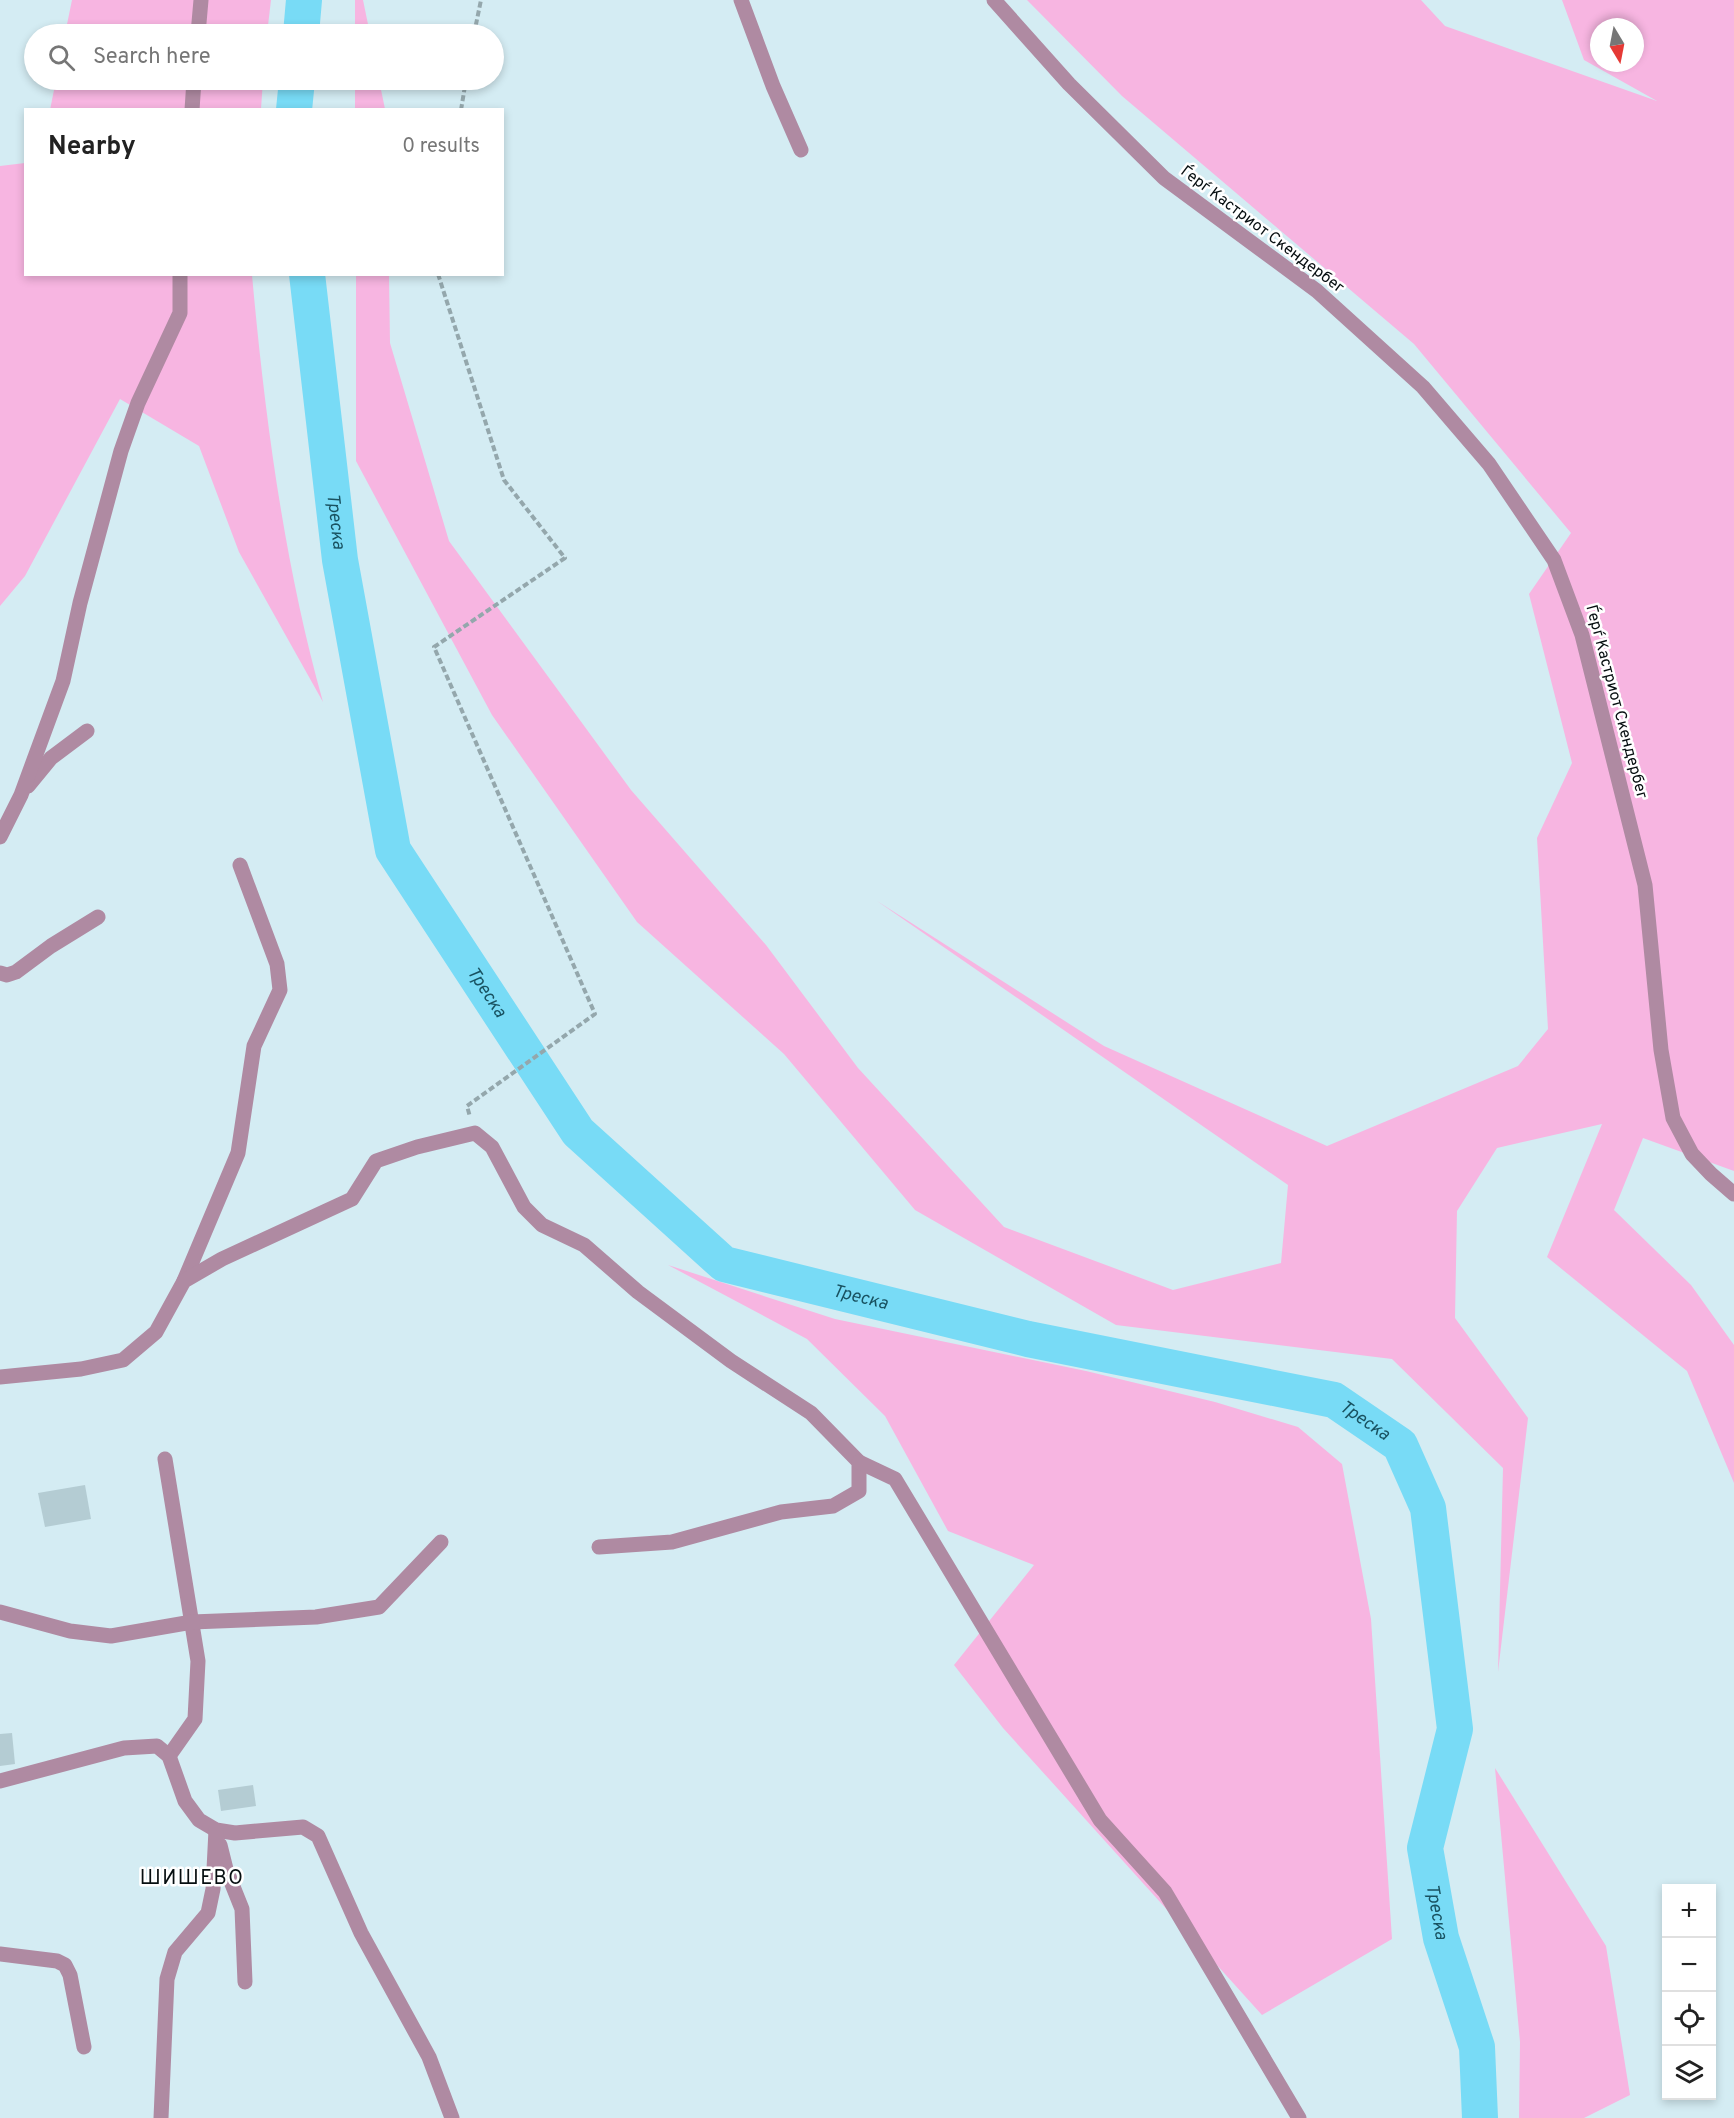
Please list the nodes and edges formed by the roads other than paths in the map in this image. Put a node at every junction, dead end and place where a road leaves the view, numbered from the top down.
1 (201, 0) edge
2 (741, 0) edge
3 (994, 0) edge
4 (199, 24) edge
5 (193, 90) edge
6 (192, 108) edge
7 (801, 150) dead end
8 (180, 276) edge
9 (87, 730) dead end
10 (21, 795) junction
11 (0, 837) edge
12 (240, 866) dead end
13 (98, 917) dead end
14 (0, 973) edge
15 (1734, 1194) edge
16 (184, 1281) junction
17 (0, 1377) edge
18 (165, 1460) dead end
19 (859, 1462) junction
20 (441, 1542) dead end
21 (599, 1547) dead end
22 (0, 1612) edge
23 (192, 1622) junction
24 (169, 1756) junction
25 (0, 1781) edge
26 (216, 1830) junction
27 (0, 1954) edge
28 (245, 1982) dead end
29 (84, 2047) dead end
30 (161, 2118) edge
31 (452, 2118) edge
32 (1299, 2118) edge

1 - 4 street
2 - 7 street
3 - 15 street, Ѓерѓ Кастриот Скендербег
5 - 6 street
8 - 10 street
9 - 10 street
10 - 11 street
12 - 16 street
13 - 14 street
16 - 17 street
16 - 19 street
18 - 23 street
19 - 21 street
19 - 32 street
20 - 23 street
22 - 23 street
23 - 24 street
24 - 25 street
24 - 26 street
26 - 28 street
26 - 30 street
26 - 31 street
27 - 29 street

